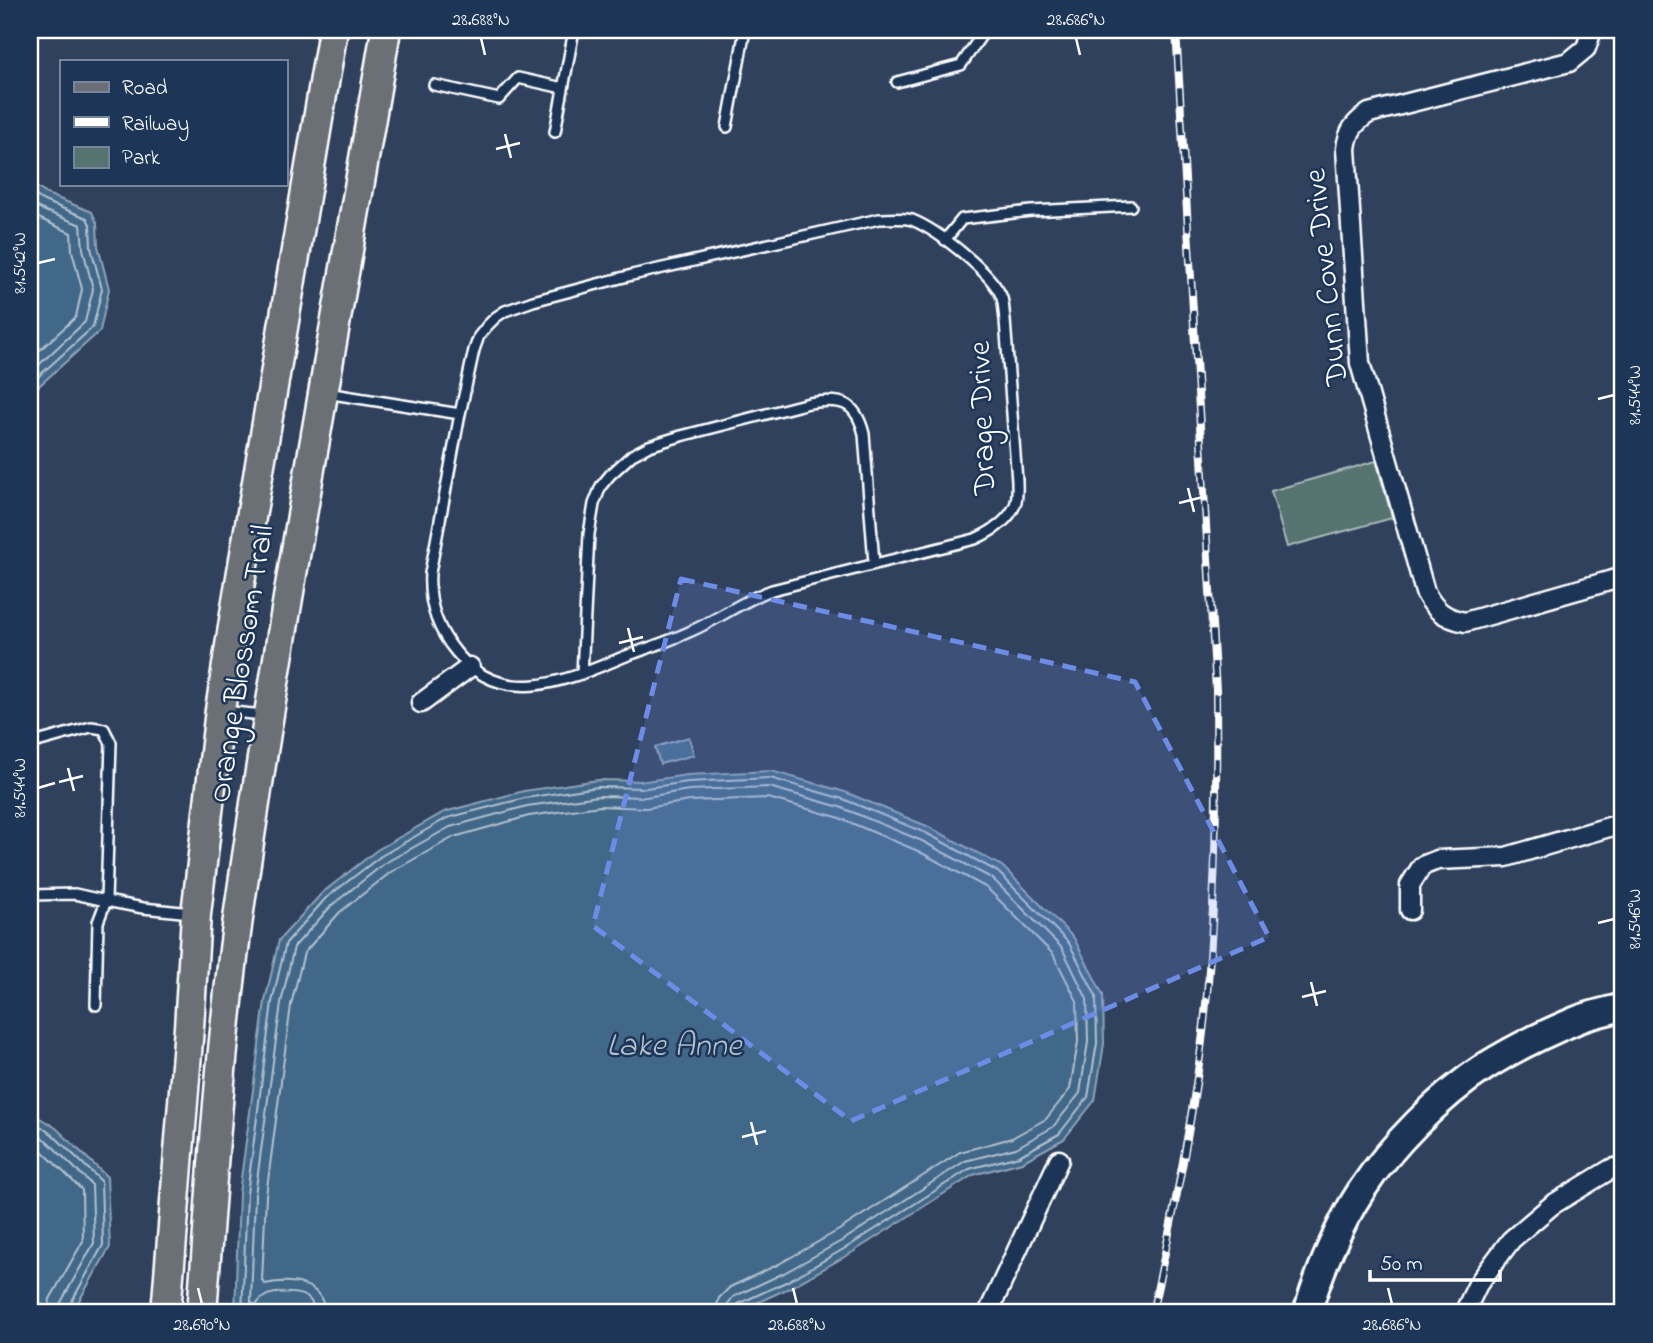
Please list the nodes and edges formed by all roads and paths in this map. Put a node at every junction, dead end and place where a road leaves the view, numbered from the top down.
1 (333, 30) edge
2 (386, 30) edge
3 (574, 30) edge
4 (744, 30) edge
5 (985, 30) edge
6 (1592, 30) edge
7 (897, 82) dead end
8 (434, 85) dead end
9 (563, 88) junction
10 (727, 127) dead end
11 (555, 132) dead end
12 (1131, 206) dead end
13 (945, 240) junction
14 (324, 393) junction
15 (460, 414) junction
16 (874, 563) junction
17 (1623, 576) edge
18 (471, 667) junction
19 (582, 674) junction
20 (421, 703) dead end
21 (220, 710) junction
22 (269, 716) junction
23 (30, 744) edge
24 (1623, 823) edge
25 (30, 895) edge
26 (106, 901) junction
27 (1410, 910) dead end
28 (197, 914) junction
29 (96, 1005) dead end
30 (1623, 1007) edge
31 (1059, 1160) dead end
32 (1623, 1166) edge
33 (166, 1313) edge
34 (202, 1313) edge
35 (988, 1313) edge
36 (1307, 1313) edge
37 (1464, 1313) edge

1 - 21 main road, Orange Blossom Trail
2 - 14 main road, Orange Blossom Trail
3 - 9 lane
4 - 10 lane
5 - 7 lane
6 - 17 street, Dunn Cove Drive
8 - 9 lane
9 - 11 lane
12 - 13 lane
13 - 15 lane, Drage Drive
13 - 16 lane, Drage Drive
14 - 15 lane
14 - 22 main road, Orange Blossom Trail
15 - 18 lane, Drage Drive
16 - 19 lane, Drage Drive
16 - 19 lane
18 - 19 lane, Drage Drive
18 - 20 street
21 - 22 lane
21 - 28 main road, Orange Blossom Trail
22 - 34 main road, Orange Blossom Trail
23 - 26 lane
24 - 27 street
25 - 26 lane
26 - 28 lane
26 - 29 lane
28 - 33 main road, Orange Blossom Trail
30 - 36 main road
31 - 35 street
32 - 37 street

